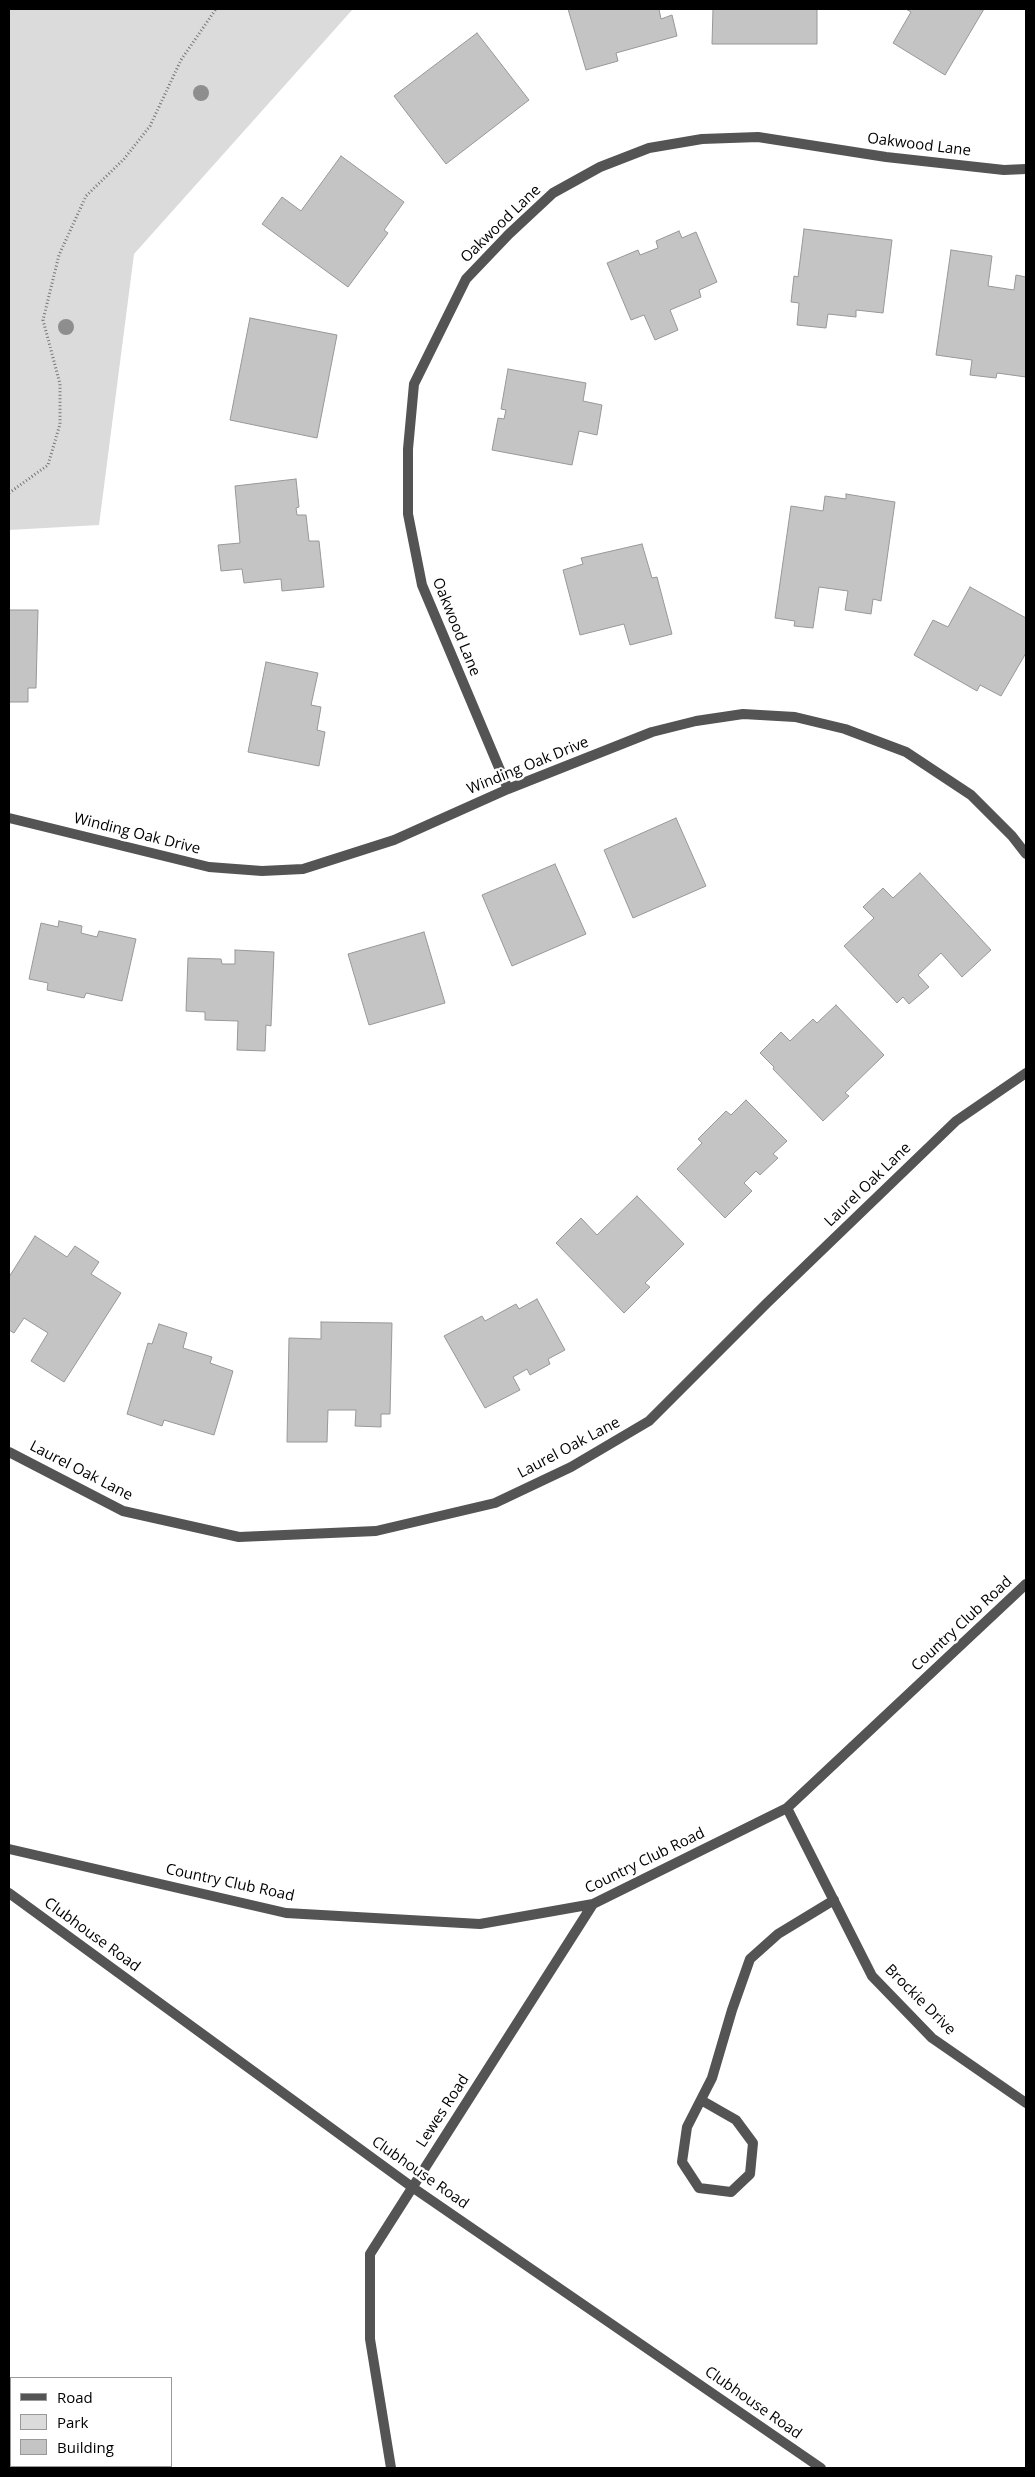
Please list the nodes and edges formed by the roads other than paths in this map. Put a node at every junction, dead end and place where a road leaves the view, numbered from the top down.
1 (1026, 169) edge
2 (508, 789) junction
3 (9, 818) edge
4 (1026, 854) edge
5 (1026, 1072) edge
6 (9, 1452) edge
7 (1026, 1584) edge
8 (787, 1808) junction
9 (9, 1849) edge
10 (9, 1893) edge
11 (834, 1900) junction
12 (593, 1904) junction
13 (701, 2100) junction
14 (1026, 2103) edge
15 (412, 2187) junction
16 (391, 2468) edge
17 (821, 2468) edge

1 - 2 street, Oakwood Lane
2 - 3 street, Winding Oak Drive
2 - 4 street, Winding Oak Drive
5 - 6 street, Laurel Oak Lane
7 - 8 street, Country Club Road
8 - 11 street, Brockie Drive
8 - 12 street, Country Club Road
9 - 12 street, Country Club Road
10 - 15 street, Clubhouse Road
11 - 13 street
11 - 14 street, Brockie Drive
12 - 15 street, Lewes Road
13 - 13 street
15 - 16 street, Lewes Road
15 - 17 street, Clubhouse Road

